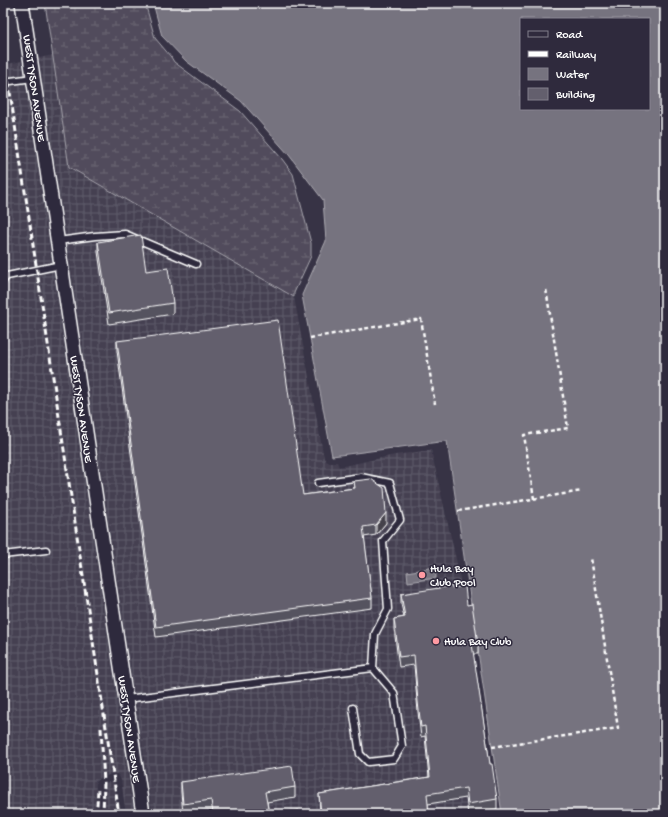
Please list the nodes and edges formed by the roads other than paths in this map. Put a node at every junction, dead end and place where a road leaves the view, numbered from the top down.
1 (22, 3) edge
2 (34, 78) junction
3 (3, 82) edge
4 (58, 241) junction
5 (196, 264) dead end
6 (61, 265) junction
7 (5, 274) edge
8 (3, 282) edge
9 (318, 483) dead end
10 (46, 550) dead end
11 (3, 555) edge
12 (373, 668) junction
13 (126, 699) junction
14 (353, 708) dead end
15 (143, 814) edge

1 - 2 street, WEST TYSON AVENUE
2 - 3 lane
2 - 4 street, WEST TYSON AVENUE
4 - 5 lane
4 - 6 street, WEST TYSON AVENUE
6 - 7 lane
6 - 13 street, WEST TYSON AVENUE
7 - 8 lane
9 - 12 lane
10 - 11 lane
12 - 13 lane
12 - 14 lane
13 - 15 street, WEST TYSON AVENUE

